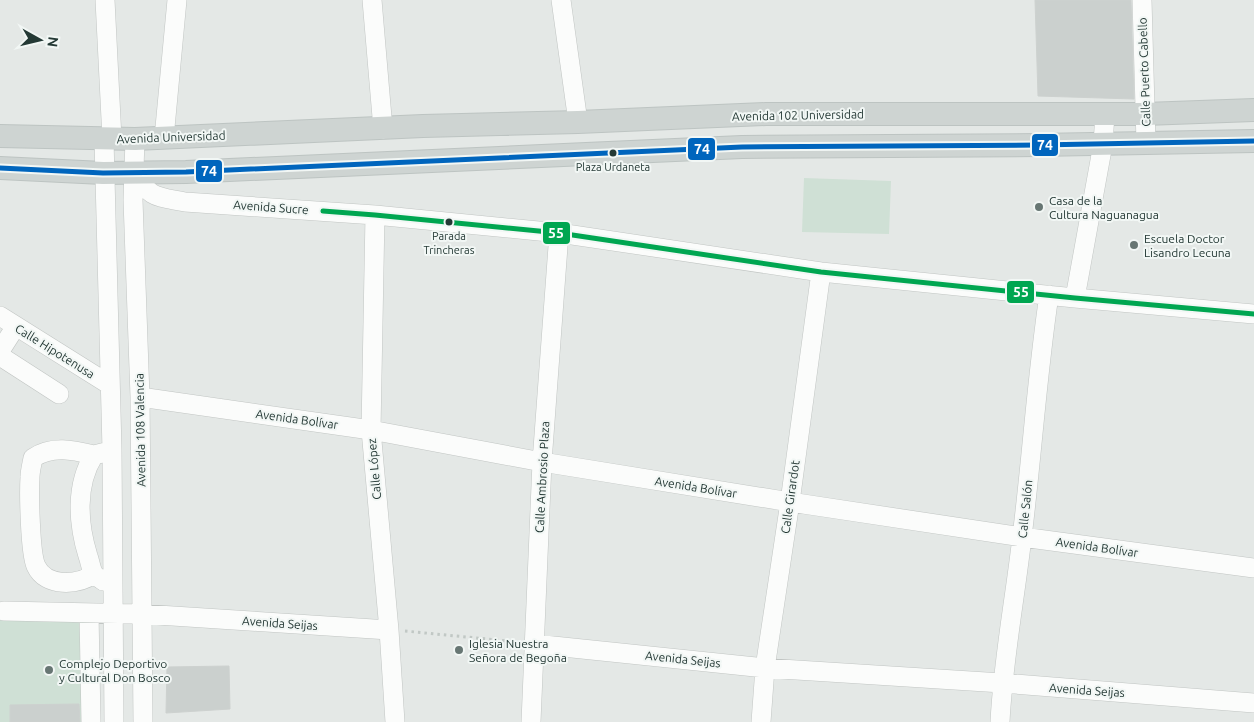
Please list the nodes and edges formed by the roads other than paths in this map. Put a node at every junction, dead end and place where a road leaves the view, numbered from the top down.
1 (105, 0) edge
2 (178, 0) edge
3 (372, 0) edge
4 (561, 0) edge
5 (1142, 0) edge
6 (1254, 110) edge
7 (1104, 114) junction
8 (1145, 114) junction
9 (578, 122) junction
10 (383, 129) junction
11 (341, 130) joint
12 (0, 136) edge
13 (164, 138) junction
14 (108, 139) junction
15 (135, 139) junction
16 (1254, 141) edge
17 (1103, 144) junction
18 (1146, 144) junction
19 (0, 168) edge
20 (133, 172) junction
21 (103, 173) junction
22 (375, 214) junction
23 (559, 233) junction
24 (821, 272) junction
25 (1049, 295) junction
26 (1075, 298) junction
27 (1254, 314) edge
28 (8, 321) edge
29 (0, 350) edge
30 (0, 356) edge
31 (110, 385) junction
32 (59, 394) dead end
33 (140, 397) junction
34 (370, 430) junction
35 (103, 453) junction
36 (542, 462) junction
37 (790, 502) junction
38 (1022, 537) junction
39 (1254, 568) edge
40 (94, 574) junction
41 (113, 589) junction
42 (4, 611) dead end
43 (89, 613) junction
44 (113, 614) junction
45 (142, 614) junction
46 (389, 630) junction
47 (534, 644) junction
48 (765, 668) junction
49 (1002, 684) junction
50 (1254, 703) edge
51 (91, 722) edge
52 (114, 722) edge
53 (142, 722) edge
54 (395, 722) edge
55 (531, 722) edge
56 (761, 722) edge
57 (1000, 722) edge

1 - 14 street
2 - 13 street
3 - 10 street
4 - 9 street
5 - 8 street, Calle Puerto Cabello
6 - 8 main road, Avenida 102 Universidad
7 - 8 main road, Avenida 102 Universidad
7 - 9 main road, Avenida 102 Universidad
7 - 17 street
8 - 18 street, Calle Puerto Cabello
9 - 10 main road, Avenida 102 Universidad
10 - 11 main road, Avenida 102 Universidad
11 - 13 main road, Avenida Universidad
12 - 14 main road, Avenida Universidad
13 - 15 main road, Avenida Universidad
14 - 15 main road, Avenida Universidad
14 - 21 street
15 - 20 street, Avenida 108 Valencia
16 - 18 main road
17 - 18 main road
17 - 20 main road
17 - 26 street
19 - 21 main road
20 - 21 main road
20 - 22 street, Avenida Sucre
20 - 33 street, Avenida 108 Valencia
21 - 31 street
22 - 23 street, Avenida Sucre
22 - 34 street, Calle López
23 - 24 street, Avenida Sucre
23 - 36 street, Calle Ambrosio Plaza
24 - 25 street, Avenida Sucre
24 - 37 street, Calle Girardot
25 - 26 street, Avenida Sucre
25 - 38 street, Calle Salón
26 - 27 street, Avenida Sucre
28 - 29 street
28 - 31 street, Calle Hipotenusa
30 - 32 street
31 - 35 street
33 - 34 street, Avenida Bolívar
33 - 45 street, Avenida 108 Valencia
34 - 36 street, Avenida Bolívar
34 - 46 street, Calle López
35 - 40 street
35 - 40 street
35 - 41 street
36 - 37 street, Avenida Bolívar
36 - 47 street, Calle Ambrosio Plaza
37 - 38 street, Avenida Bolívar
37 - 48 street, Calle Girardot
38 - 39 street, Avenida Bolívar
38 - 49 street, Calle Salón
40 - 41 street
41 - 44 street
42 - 43 street, Avenida Seijas
43 - 44 street, Avenida Seijas
43 - 51 street
44 - 45 street, Avenida Seijas
44 - 52 street
45 - 46 street, Avenida Seijas
45 - 53 street, Avenida 108 Valencia
46 - 54 street, Calle López
47 - 48 street, Avenida Seijas
47 - 55 street, Calle Ambrosio Plaza
48 - 49 street, Avenida Seijas
48 - 56 street, Calle Girardot
49 - 50 street, Avenida Seijas
49 - 57 street, Calle Salón

